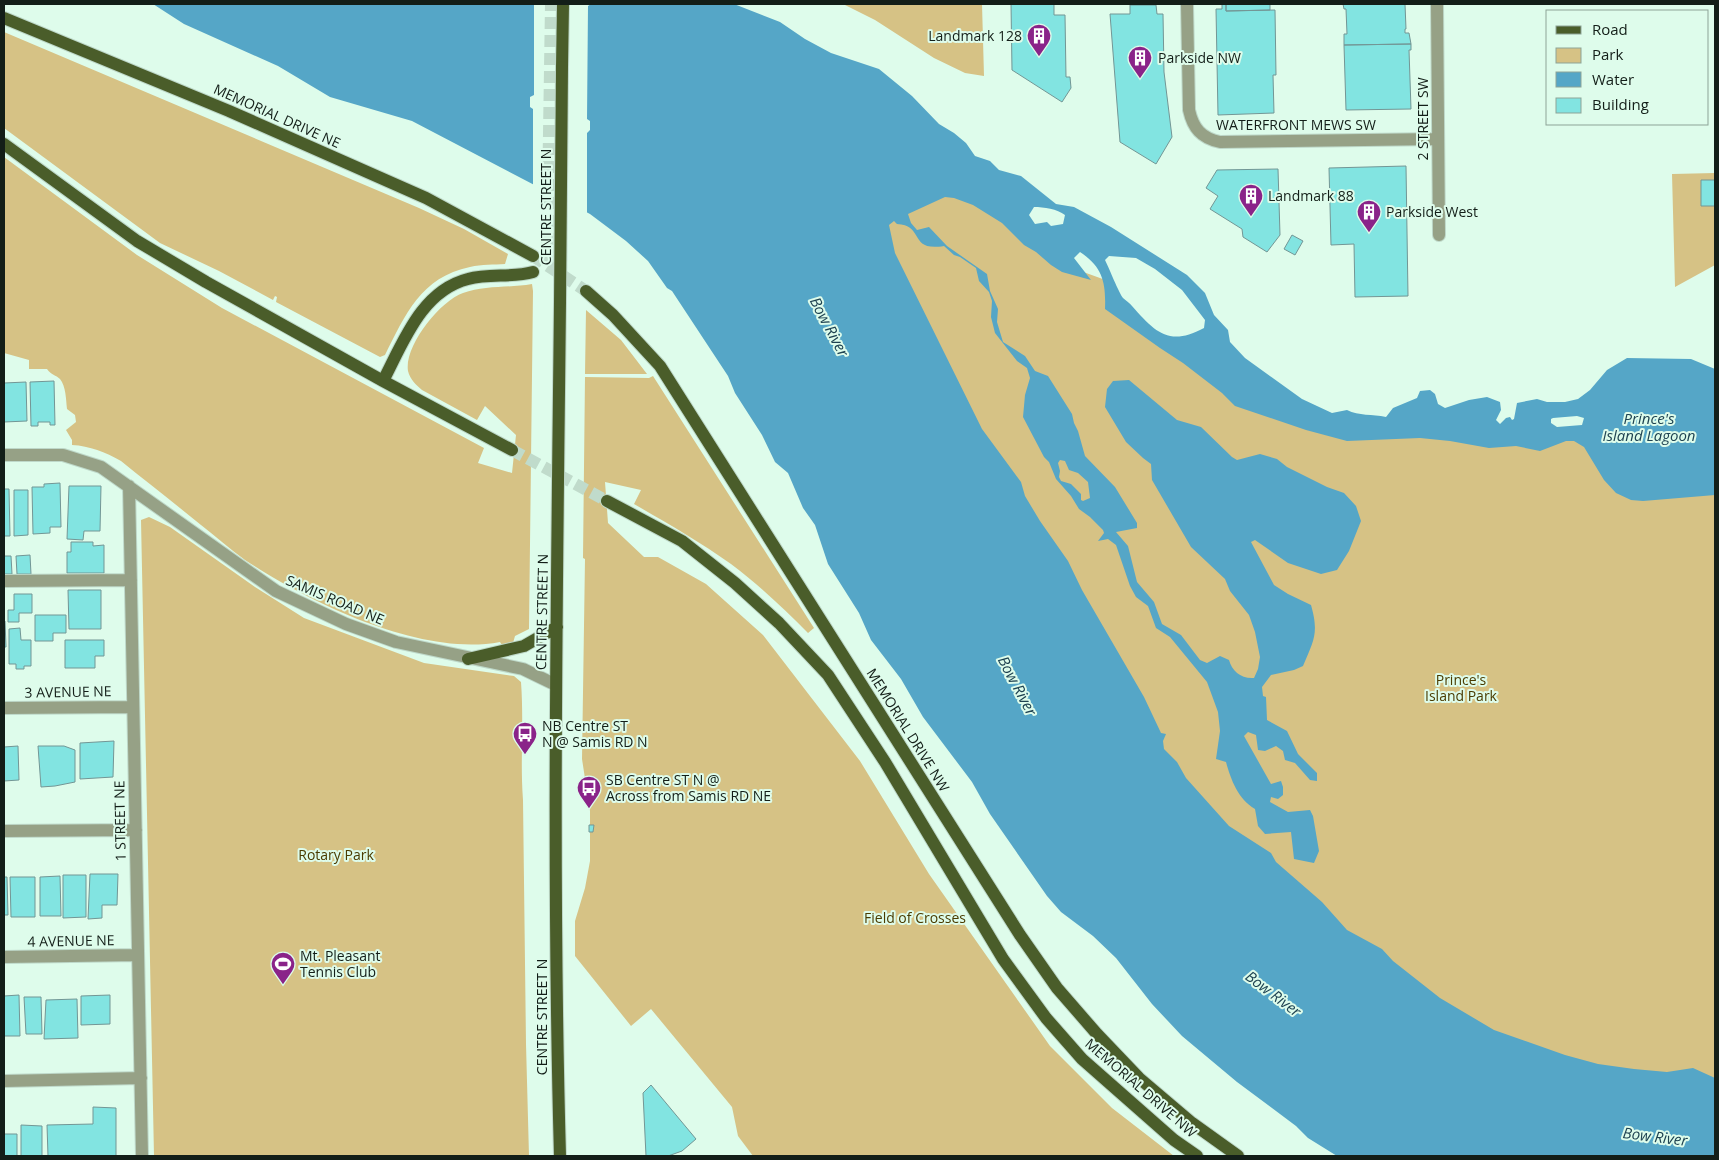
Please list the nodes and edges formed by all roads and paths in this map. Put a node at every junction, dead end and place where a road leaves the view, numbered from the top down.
1 (562, 4) edge
2 (1187, 4) edge
3 (1437, 4) edge
4 (4, 18) edge
5 (1438, 139) junction
6 (4, 144) edge
7 (1439, 235) dead end
8 (533, 256) tunnel mouth
9 (533, 272) tunnel mouth
10 (586, 291) tunnel mouth
11 (382, 381) junction
12 (512, 450) tunnel mouth
13 (4, 455) edge
14 (129, 486) junction
15 (607, 501) tunnel mouth
16 (131, 580) junction
17 (4, 581) edge
18 (557, 627) junction
19 (468, 659) junction
20 (556, 684) junction
21 (133, 706) junction
22 (4, 708) edge
23 (136, 830) junction
24 (4, 831) edge
25 (138, 955) junction
26 (4, 957) edge
27 (141, 1078) junction
28 (4, 1080) edge
29 (142, 1156) edge
30 (560, 1156) edge
31 (1197, 1156) edge
32 (1238, 1156) edge

1 - 18 main road, CENTRE STREET N, bridge
2 - 5 street, WATERFRONT MEWS SW
3 - 5 street, 2 STREET SW
4 - 8 main road, MEMORIAL DRIVE NE
5 - 7 street, 2 STREET SW
6 - 11 main road
9 - 11 main road
10 - 32 main road, MEMORIAL DRIVE NW
11 - 12 main road
13 - 14 street, SAMIS ROAD NE
14 - 16 street, 1 STREET NE
14 - 19 street, SAMIS ROAD NE
15 - 31 main road, MEMORIAL DRIVE NW
16 - 17 street
16 - 21 street, 1 STREET NE
18 - 19 main road
18 - 20 main road, CENTRE STREET N
19 - 20 street, SAMIS ROAD NE
20 - 30 main road, CENTRE STREET N
21 - 22 street, 3 AVENUE NE
21 - 23 street, 1 STREET NE
23 - 24 street
23 - 25 street, 1 STREET NE
25 - 26 street, 4 AVENUE NE
25 - 27 street, 1 STREET NE
27 - 28 street
27 - 29 street, 1 STREET NE

